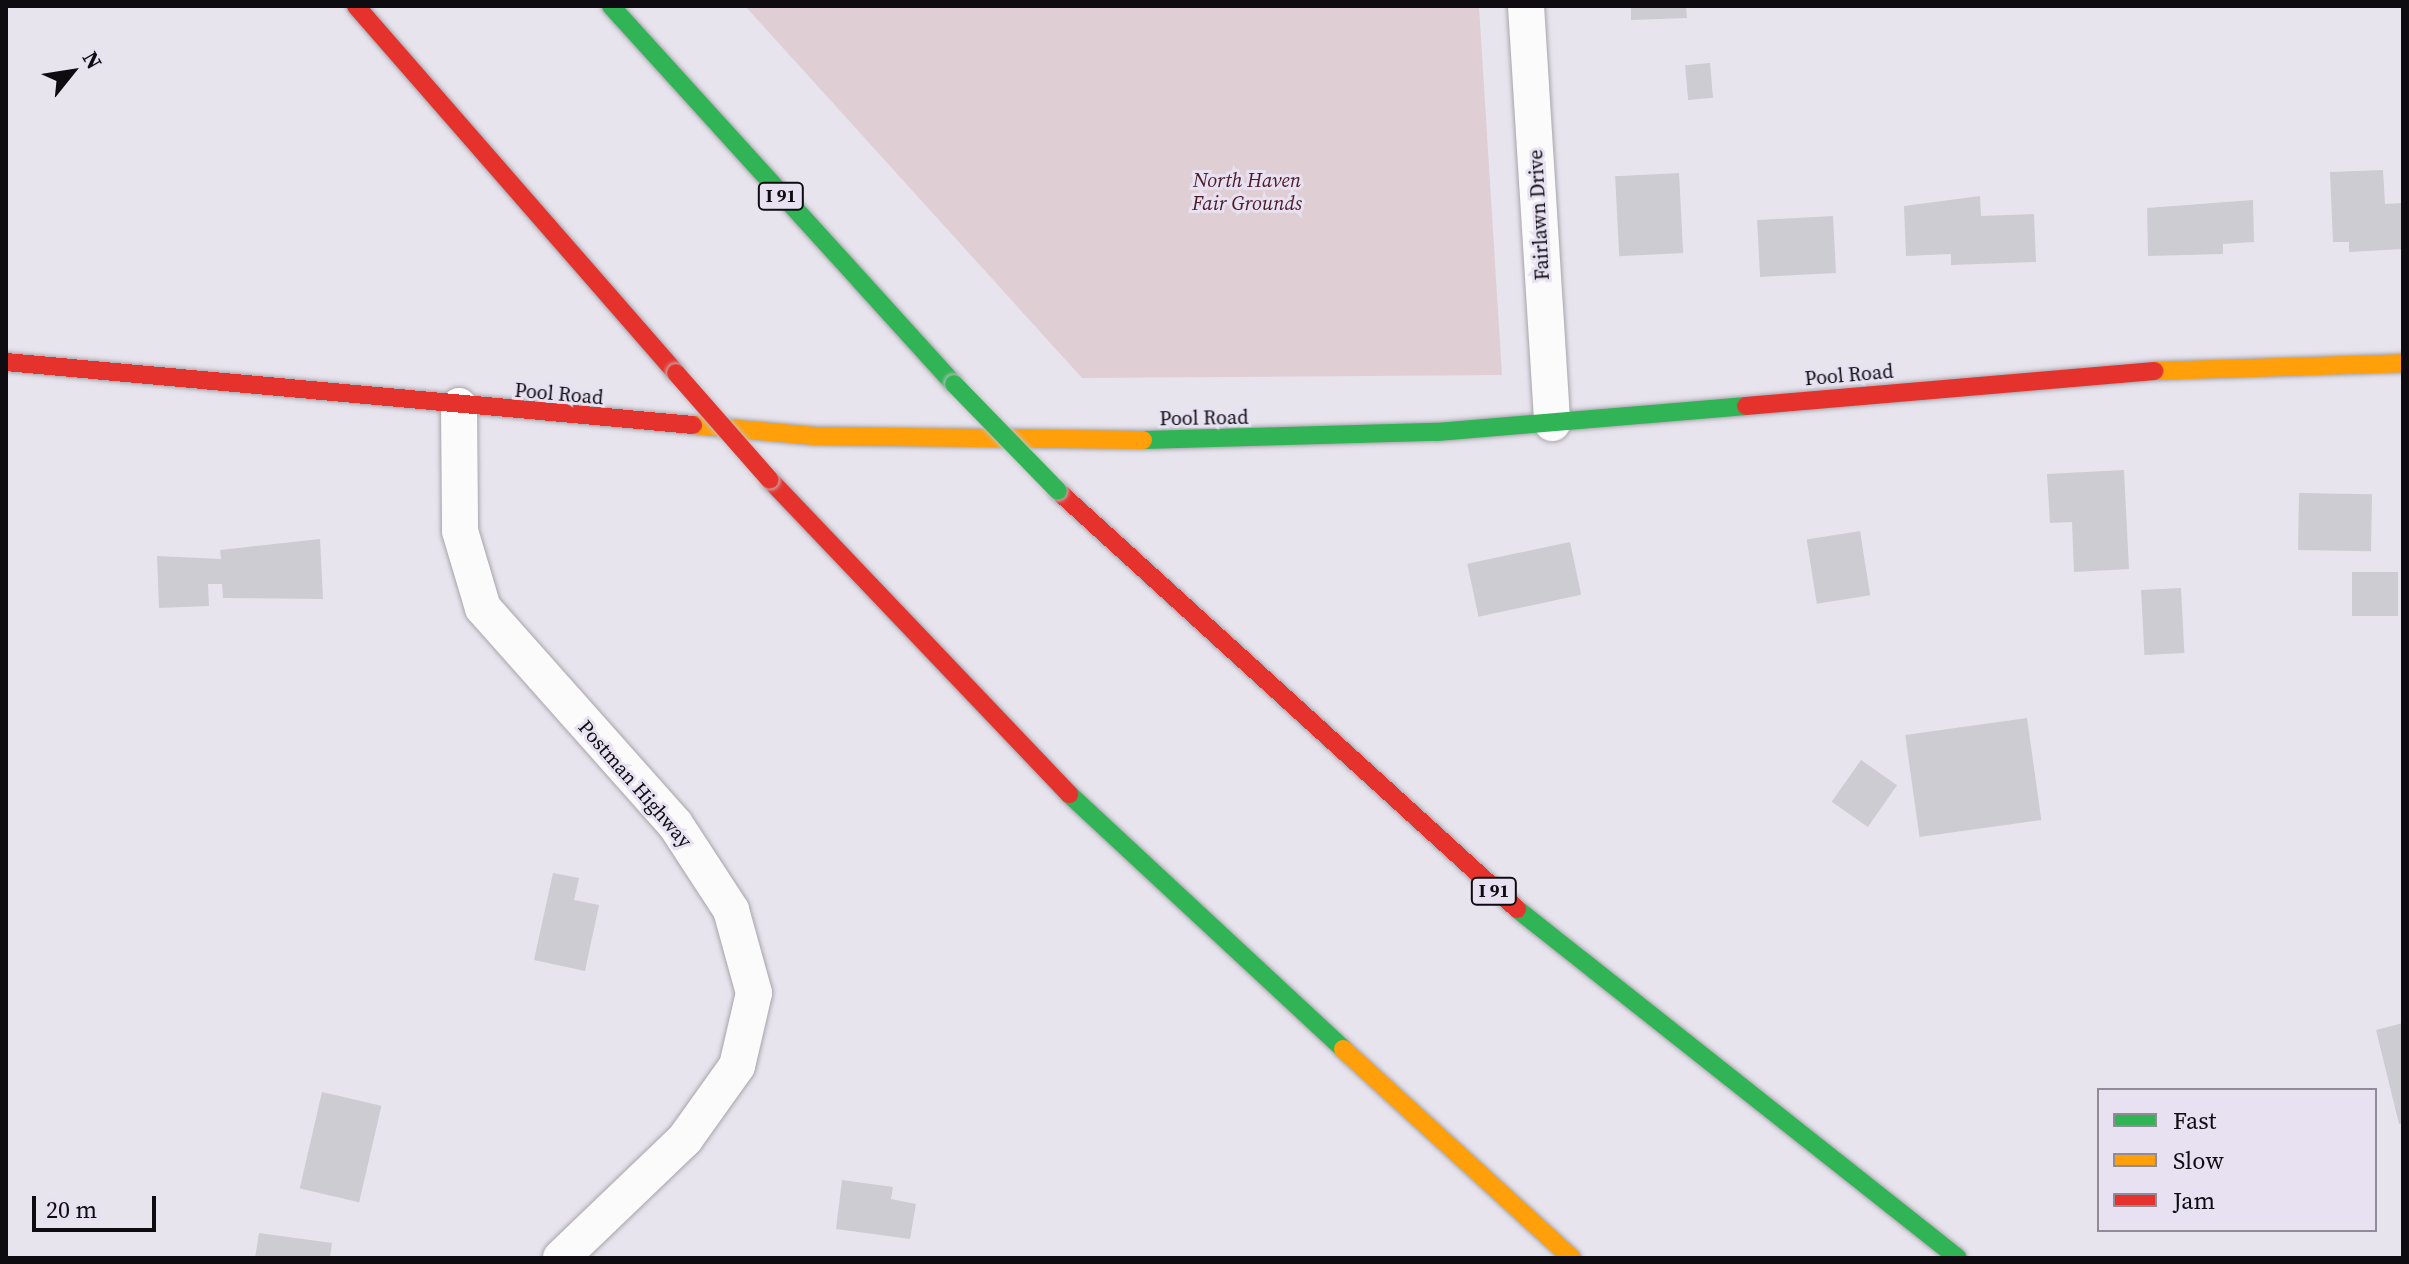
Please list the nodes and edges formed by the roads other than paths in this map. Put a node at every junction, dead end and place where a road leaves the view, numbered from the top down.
1 (356, 6) edge
2 (611, 6) edge
3 (1526, 6) edge
4 (6, 362) edge
5 (2403, 363) edge
6 (459, 406) junction
7 (1552, 423) junction
8 (561, 1258) edge
9 (1572, 1258) edge
10 (1958, 1258) edge

1 - 9 main road, bridge
2 - 10 main road, I 91, bridge
3 - 7 street, Fairlawn Drive
4 - 6 main road, Pool Road
5 - 7 main road, Pool Road
6 - 7 main road, Pool Road
6 - 8 street, Postman Highway

